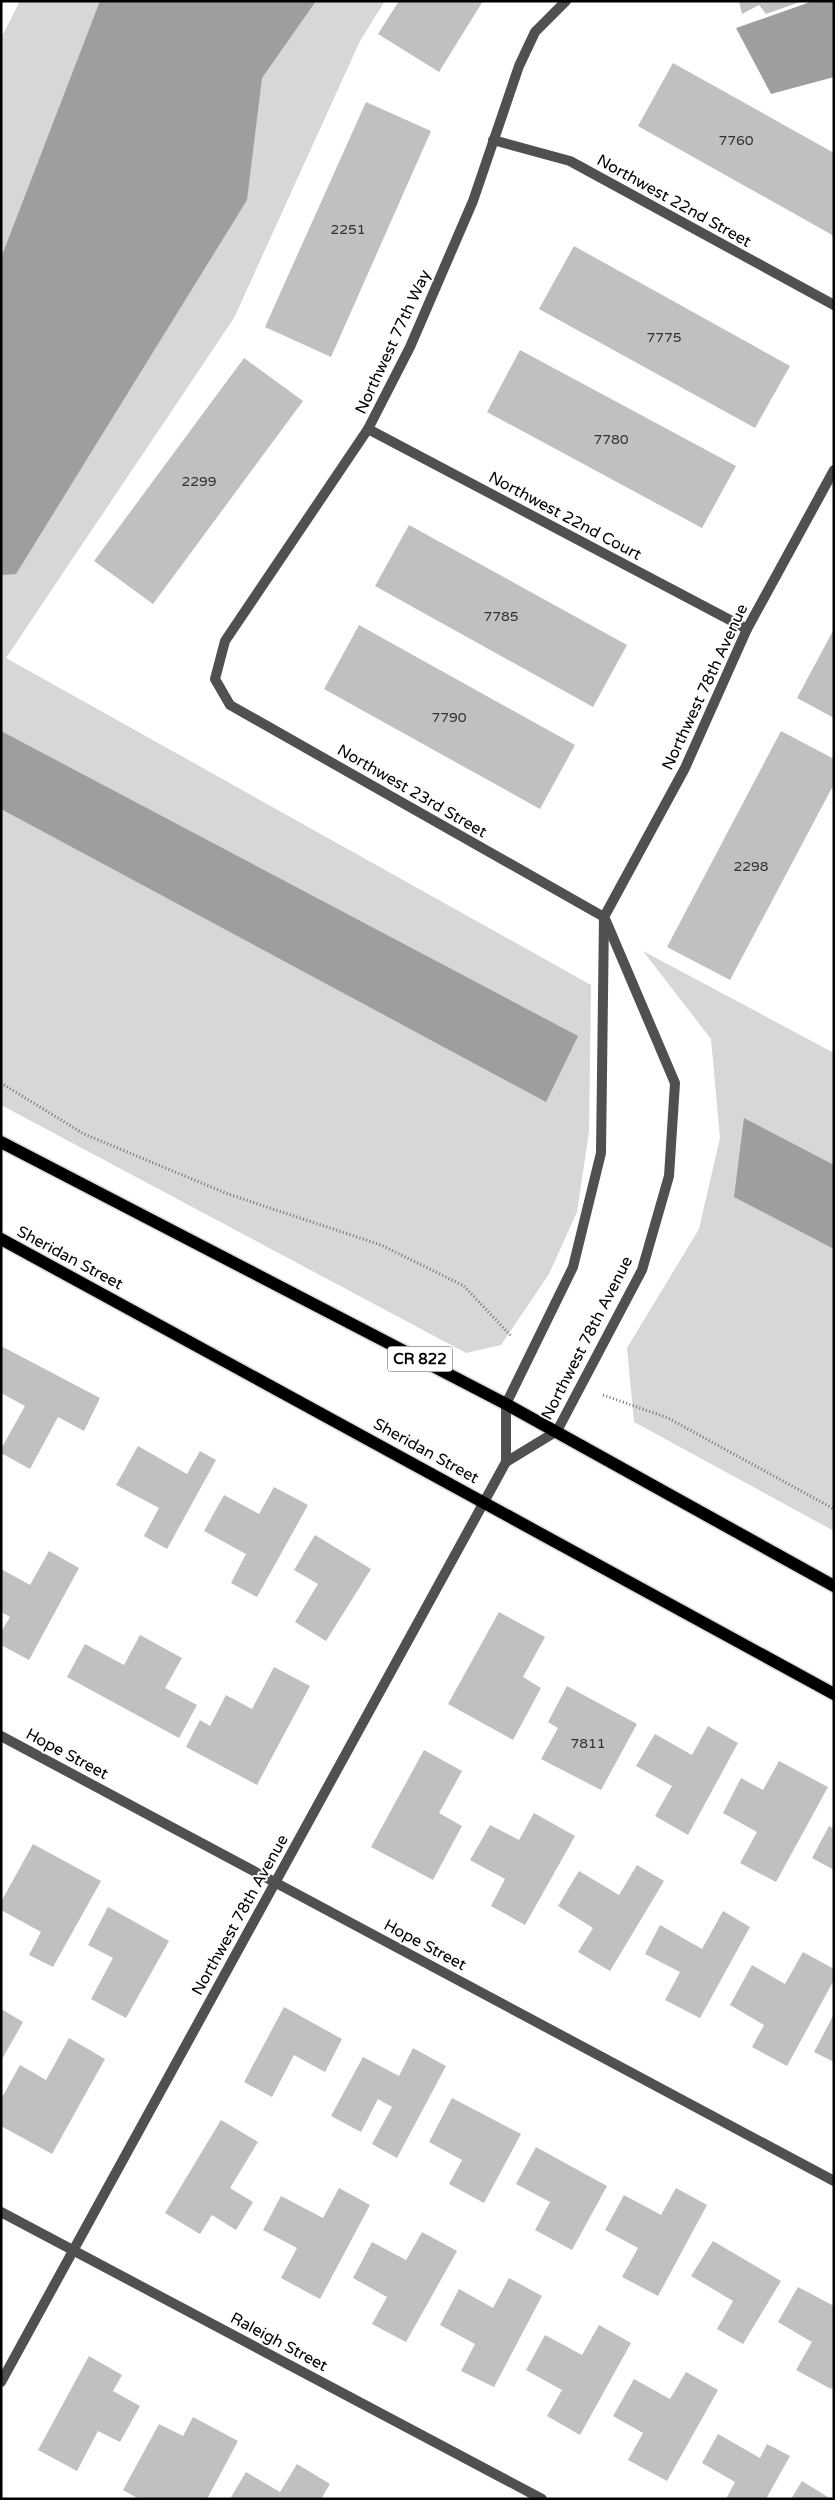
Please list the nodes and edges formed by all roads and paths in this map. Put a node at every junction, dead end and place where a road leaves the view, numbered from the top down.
1 (566, 1) edge
2 (493, 140) junction
3 (834, 306) edge
4 (368, 430) junction
5 (834, 470) edge
6 (747, 629) junction
7 (215, 679) joint
8 (604, 917) junction
9 (1, 1083) edge
10 (1, 1142) edge
11 (1, 1239) edge
12 (532, 1353) junction
13 (581, 1388) junction
14 (506, 1404) junction
15 (557, 1431) junction
16 (506, 1462) junction
17 (485, 1501) junction
18 (834, 1508) edge
19 (834, 1586) edge
20 (834, 1694) edge
21 (1, 1736) edge
22 (275, 1882) junction
23 (834, 2181) edge
24 (1, 2212) edge
25 (74, 2250) junction
26 (1, 2382) edge
27 (542, 2499) edge

1 - 2 street, Northwest 77th Way
2 - 3 street, Northwest 22nd Street
2 - 4 street, Northwest 77th Way
4 - 6 street, Northwest 22nd Court
4 - 7 street, Northwest 77th Way
5 - 6 street, Northwest 78th Avenue
6 - 8 street, Northwest 78th Avenue
7 - 8 street, Northwest 23rd Street
8 - 12 street, Northwest 78th Avenue
8 - 13 street, Northwest 78th Avenue
9 - 12 path
10 - 14 main road, CR 822
11 - 17 main road, Sheridan Street
12 - 14 street, Northwest 78th Avenue
13 - 15 street, Northwest 78th Avenue
13 - 18 path
14 - 15 main road, CR 822
14 - 16 street, Northwest 78th Avenue
15 - 16 street, Northwest 78th Avenue
15 - 19 main road, CR 822
16 - 17 street, Northwest 78th Avenue
17 - 20 main road, Sheridan Street
17 - 22 street, Northwest 78th Avenue
21 - 22 street, Hope Street
22 - 23 street, Hope Street
22 - 25 street, Northwest 78th Avenue
24 - 25 street, Raleigh Street
25 - 26 street, Northwest 78th Avenue
25 - 27 street, Raleigh Street

